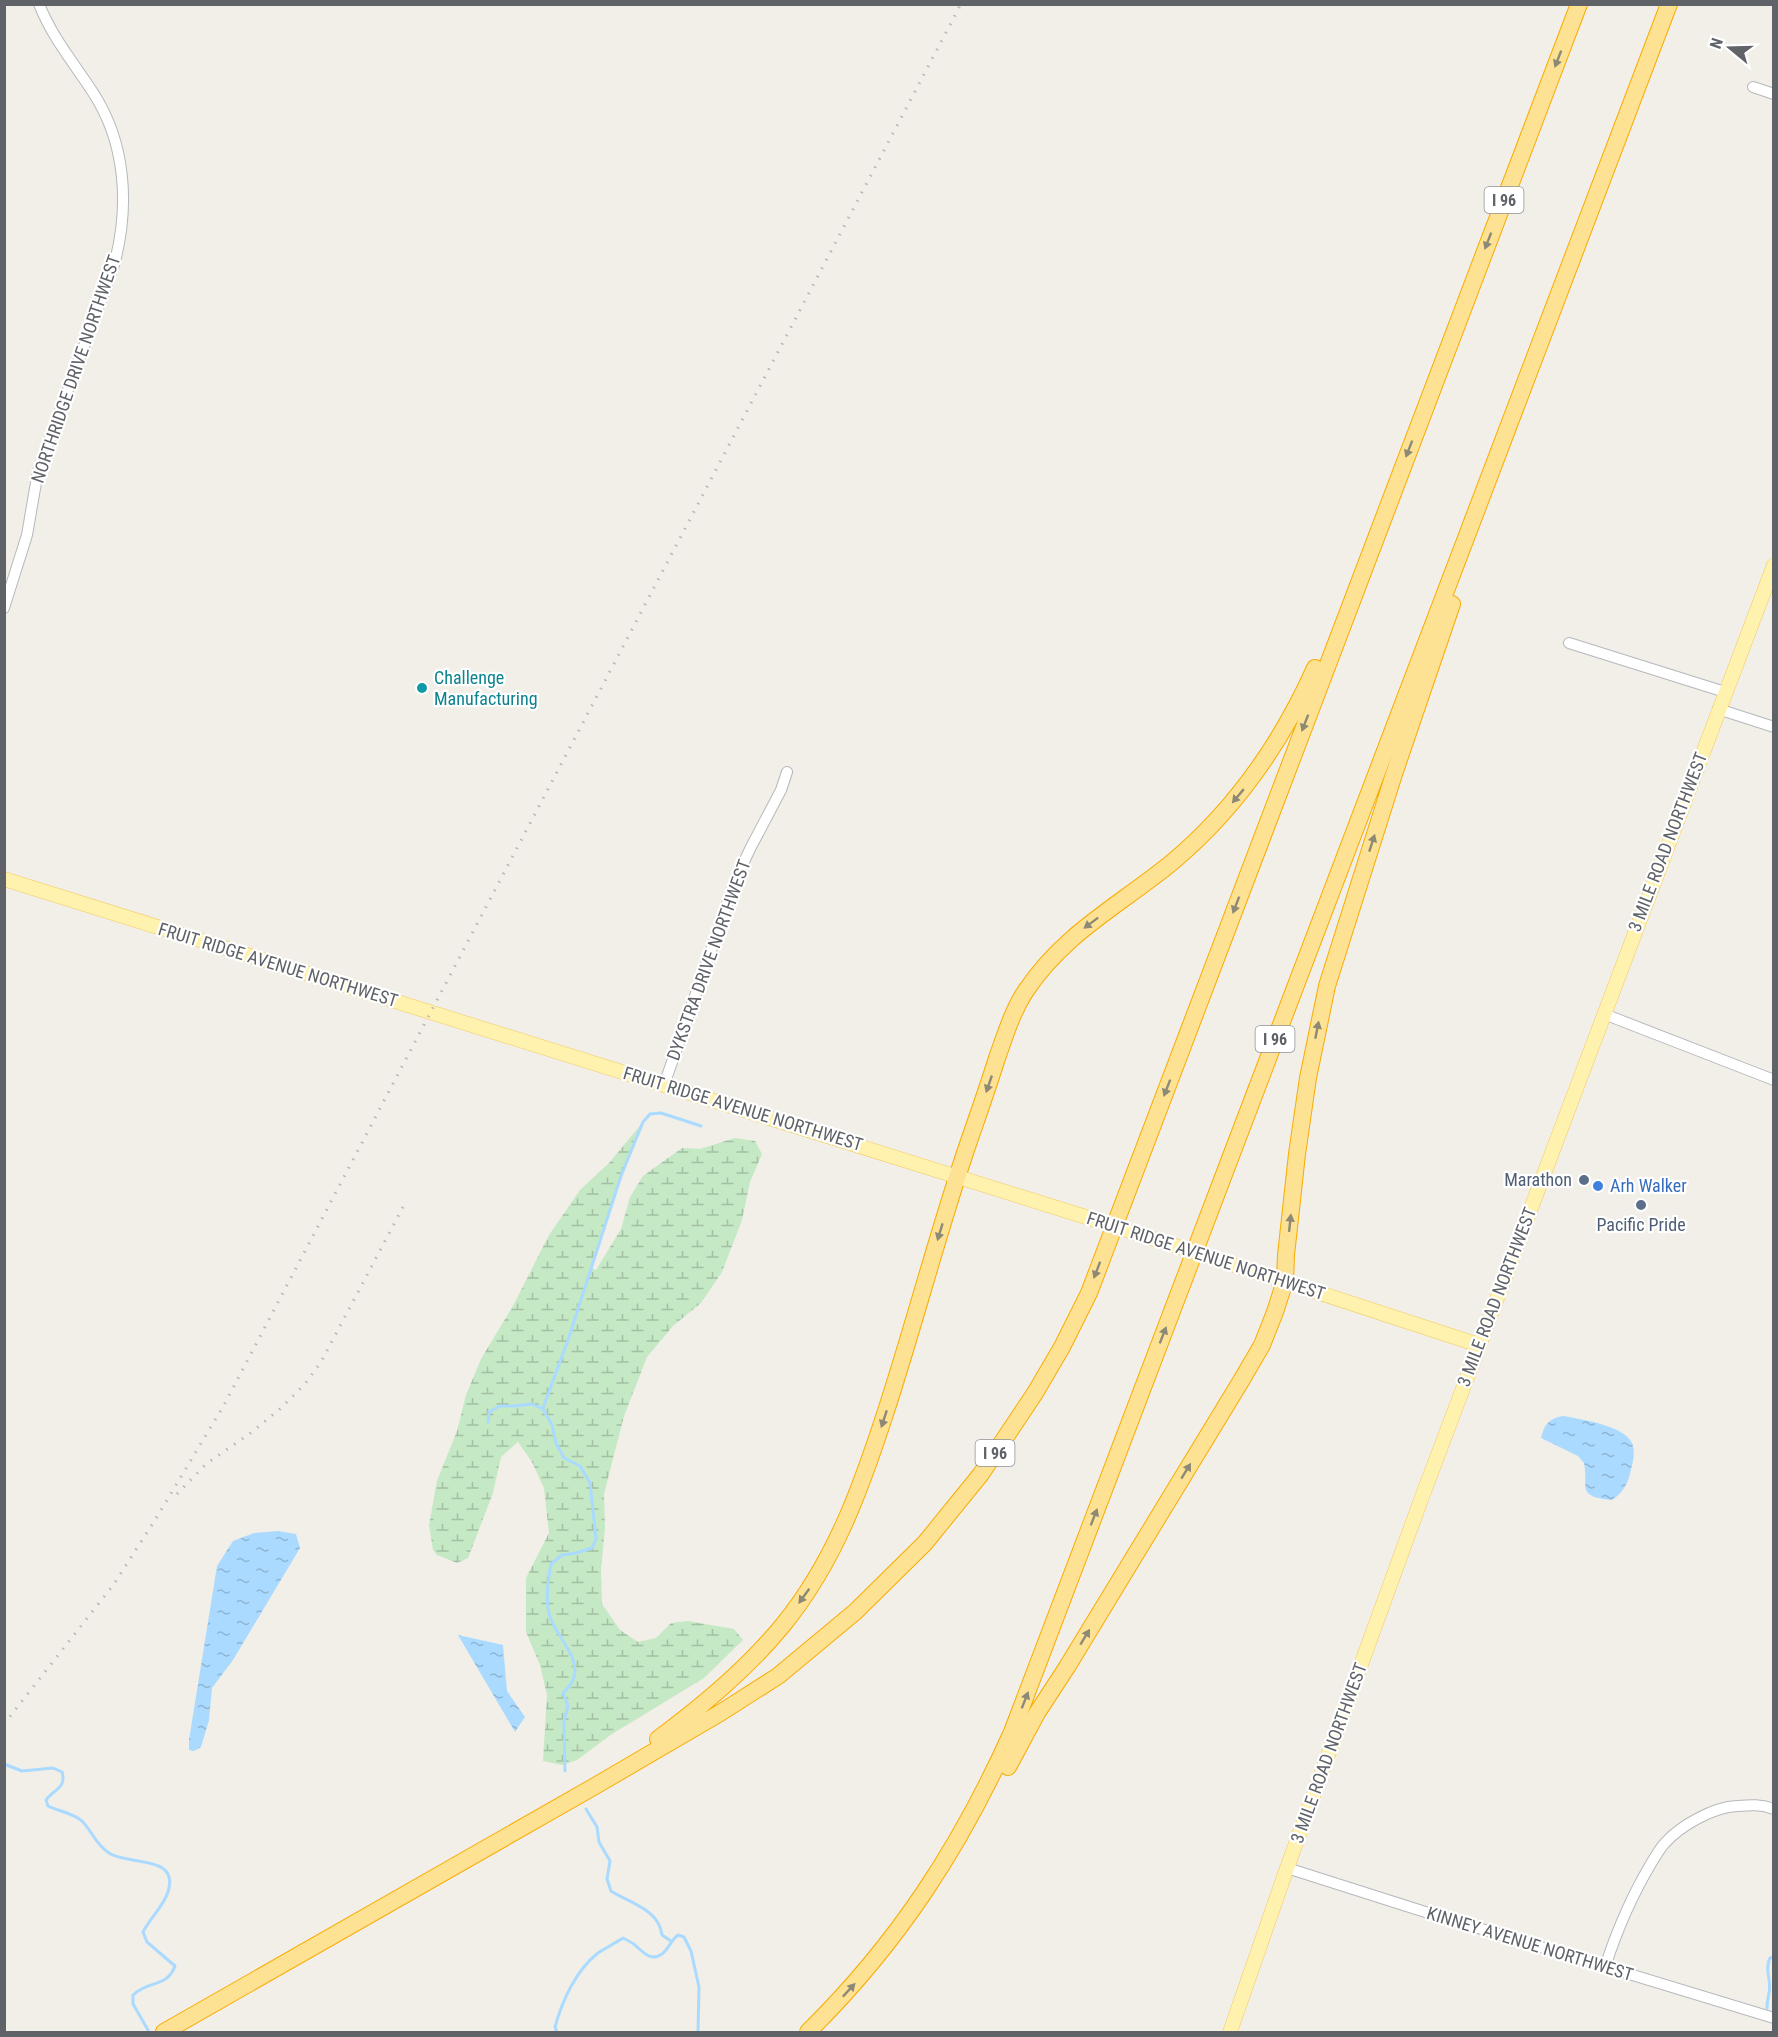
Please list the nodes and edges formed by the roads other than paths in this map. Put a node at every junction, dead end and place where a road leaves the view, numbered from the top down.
1 (39, 4) edge
2 (1579, 4) edge
3 (1669, 4) edge
4 (1753, 87) dead end
5 (1773, 94) edge
6 (1544, 334) junction
7 (1385, 511) junction
8 (1773, 565) edge
9 (4, 608) edge
10 (1569, 643) dead end
11 (1725, 692) junction
12 (1719, 710) junction
13 (1773, 727) edge
14 (786, 772) dead end
15 (4, 879) edge
16 (1604, 1014) junction
17 (1773, 1080) edge
18 (664, 1084) junction
19 (957, 1176) junction
20 (1285, 1281) junction
21 (1479, 1345) junction
22 (595, 1786) junction
23 (1773, 1809) edge
24 (944, 1865) junction
25 (1287, 1868) junction
26 (1605, 1967) junction
27 (1773, 2018) edge
28 (164, 2032) edge
29 (808, 2032) edge
30 (1230, 2032) edge

1 - 9 street, NORTHRIDGE DRIVE NORTHWEST
2 -> 7 highway, I 96
3 - 6 highway, I 96
4 - 5 street
20 -> 6 highway
24 -> 6 highway, I 96
7 -> 19 highway
7 -> 22 highway, I 96
8 - 11 main road, 3 MILE ROAD NORTHWEST
10 - 11 street
11 - 12 main road, 3 MILE ROAD NORTHWEST
12 - 13 street
12 - 16 main road, 3 MILE ROAD NORTHWEST
14 - 18 street, DYKSTRA DRIVE NORTHWEST
15 - 18 main road, FRUIT RIDGE AVENUE NORTHWEST
16 - 17 street
16 - 21 main road, 3 MILE ROAD NORTHWEST
18 - 19 main road, FRUIT RIDGE AVENUE NORTHWEST
19 - 20 main road, FRUIT RIDGE AVENUE NORTHWEST, bridge
19 -> 22 highway
20 - 21 main road, FRUIT RIDGE AVENUE NORTHWEST
24 -> 20 highway
21 - 25 main road, 3 MILE ROAD NORTHWEST
22 - 28 highway, I 96
23 - 26 street
29 -> 24 highway, I 96
25 - 26 street, KINNEY AVENUE NORTHWEST
25 - 30 main road, 3 MILE ROAD NORTHWEST
26 - 27 street, KINNEY AVENUE NORTHWEST

